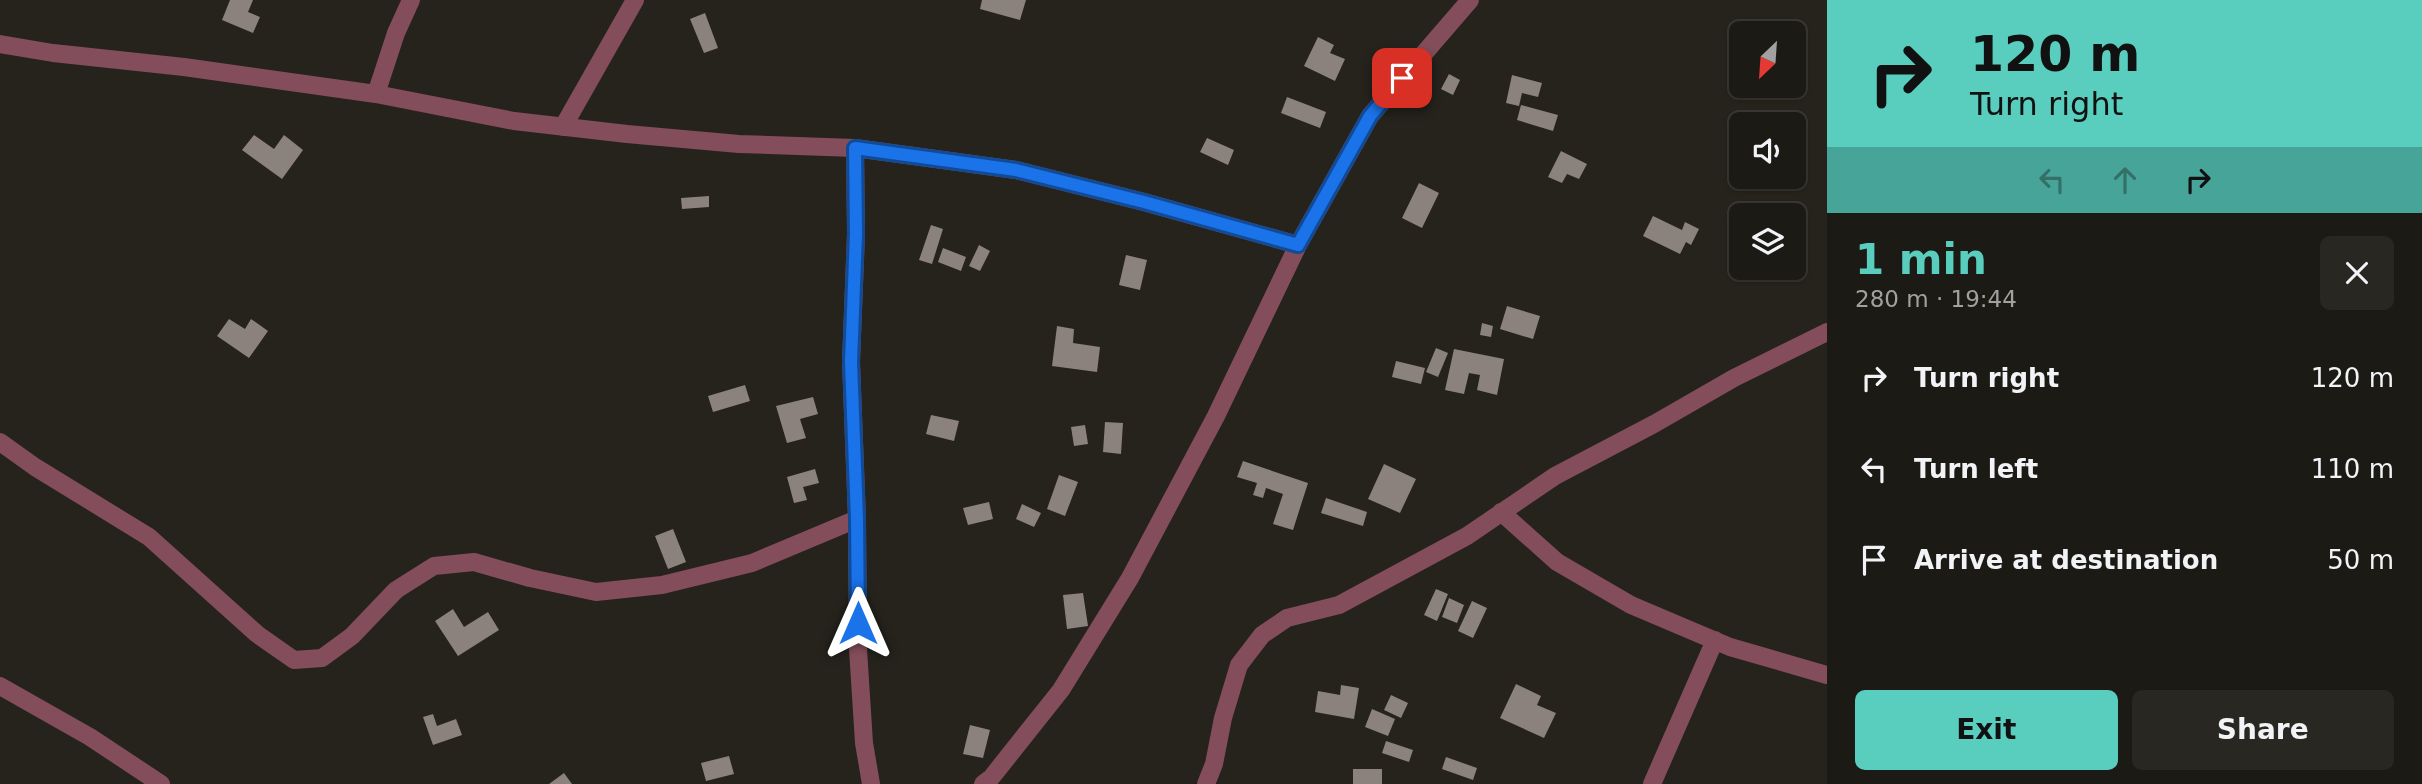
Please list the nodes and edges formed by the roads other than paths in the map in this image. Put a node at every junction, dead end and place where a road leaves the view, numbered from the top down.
1 (411, 0) edge
2 (635, 0) edge
3 (1470, 0) edge
4 (0, 44) edge
5 (376, 94) junction
6 (563, 127) junction
7 (855, 148) junction
8 (1298, 245) junction
9 (1827, 332) edge
10 (0, 442) edge
11 (1502, 512) junction
12 (857, 519) junction
13 (1715, 640) junction
14 (1827, 674) edge
15 (0, 686) edge
16 (1655, 783) edge
17 (161, 784) edge
18 (871, 784) edge
19 (983, 784) edge
20 (1206, 784) edge

1 - 5 street
2 - 6 street
3 - 8 street
4 - 5 street
5 - 6 street
6 - 7 street
7 - 8 street
7 - 12 street
8 - 19 street
9 - 11 street
10 - 12 street
11 - 13 street
11 - 20 street
12 - 18 street
13 - 14 street
13 - 16 street
15 - 17 street

